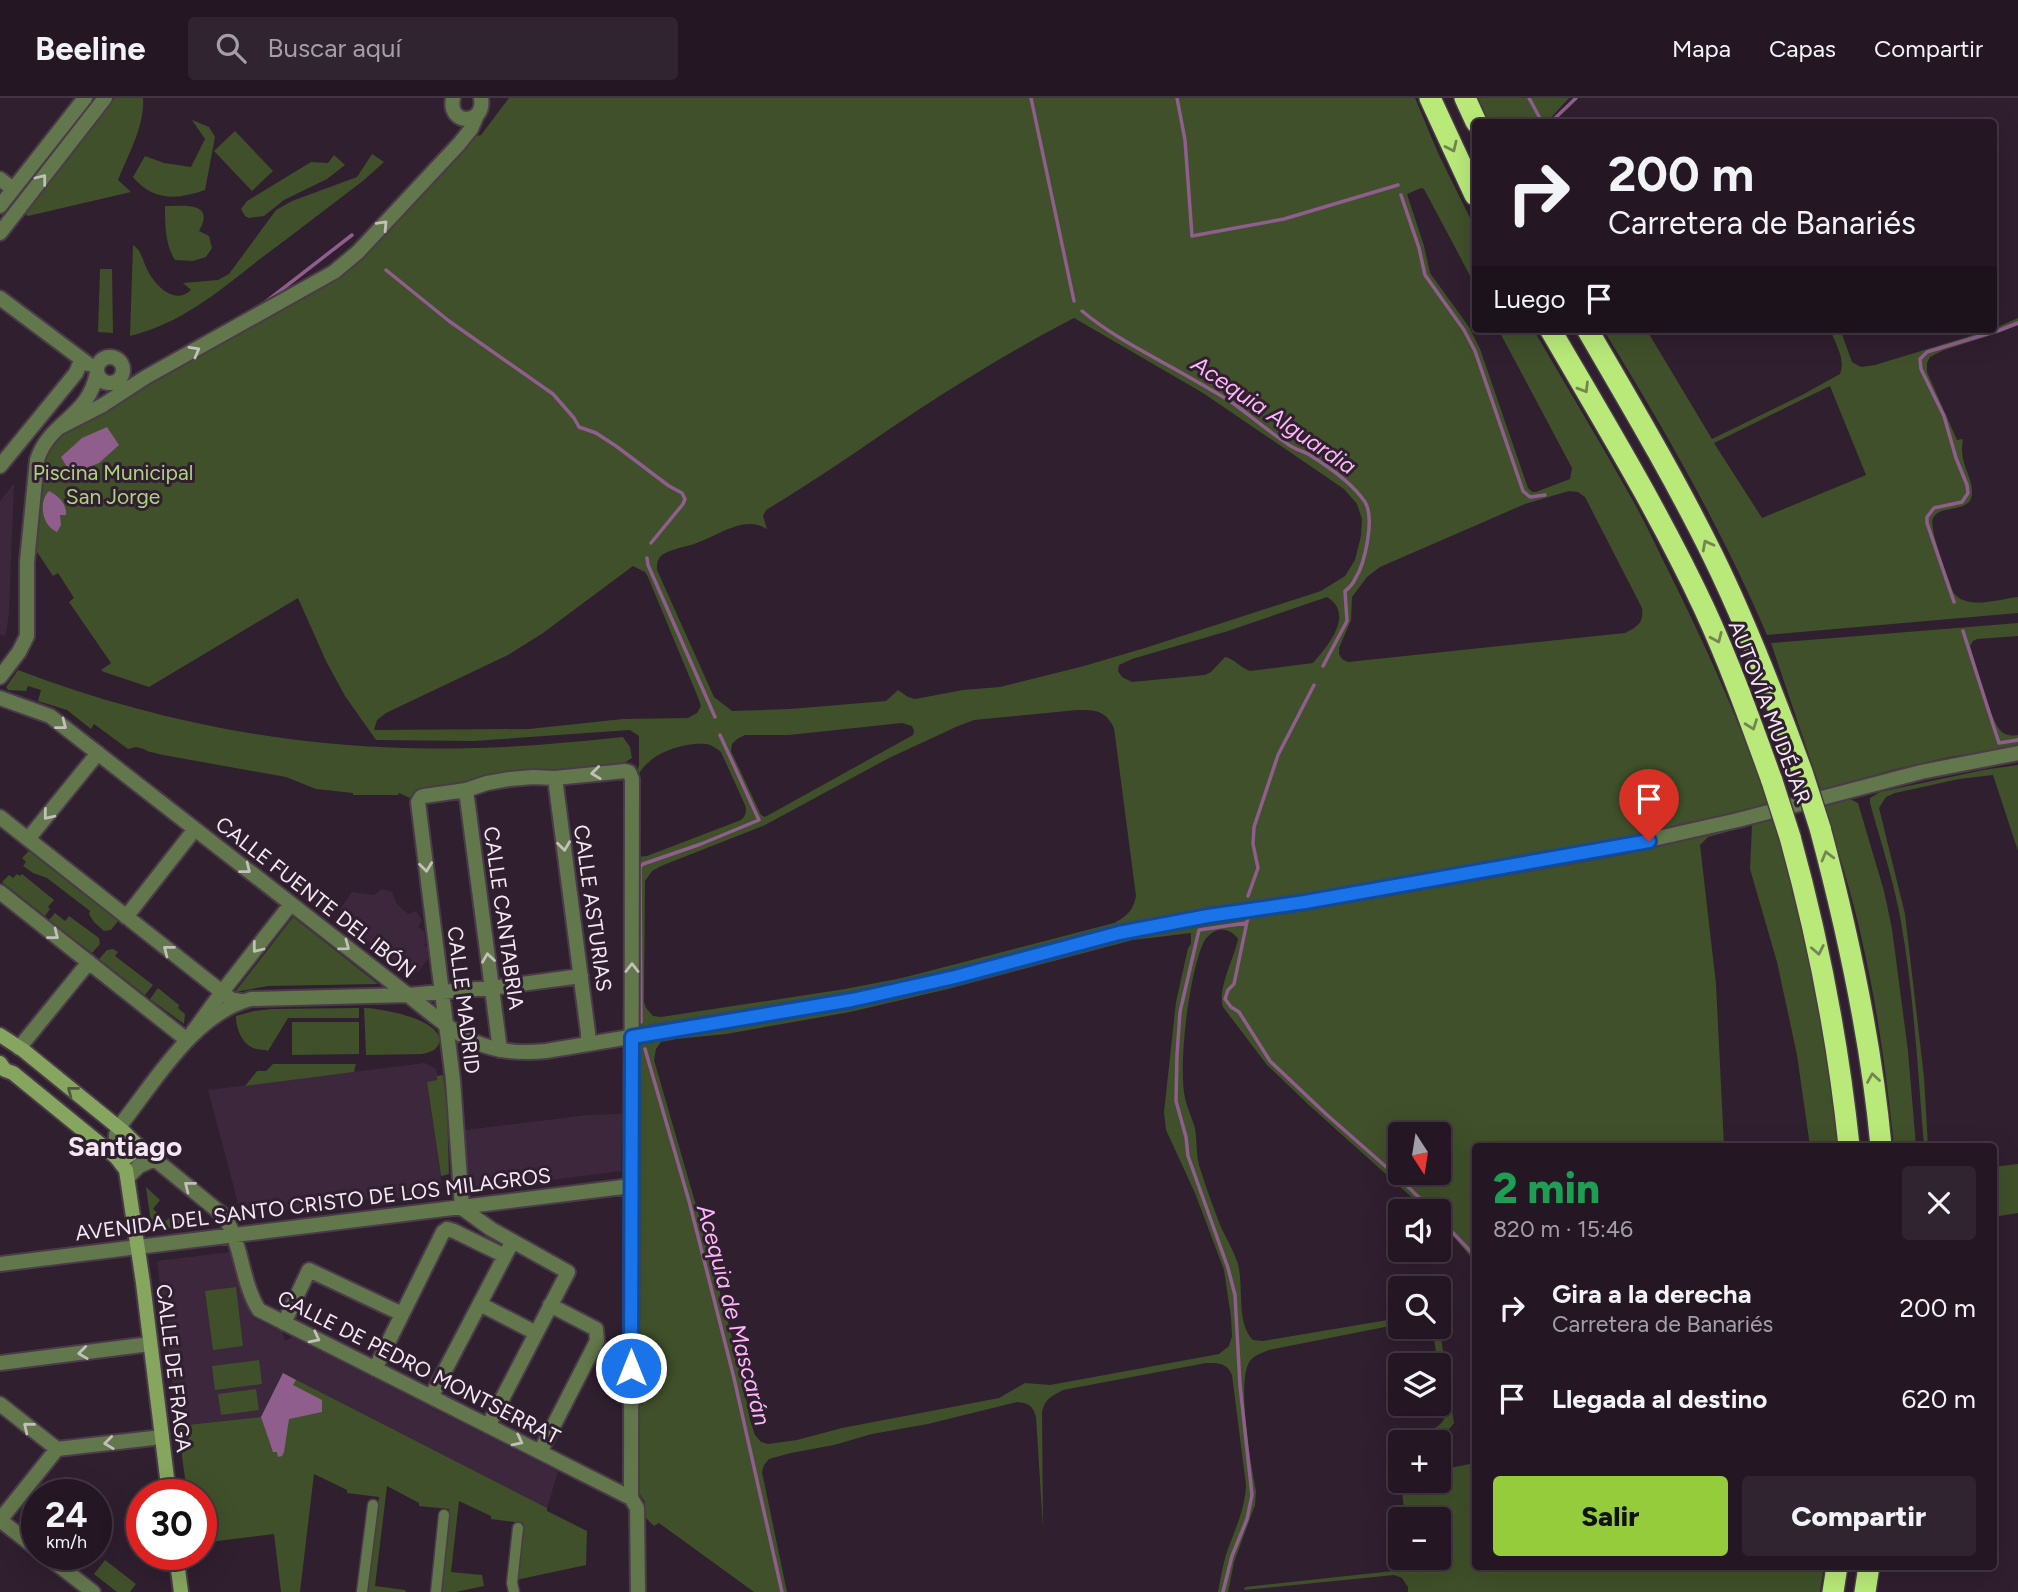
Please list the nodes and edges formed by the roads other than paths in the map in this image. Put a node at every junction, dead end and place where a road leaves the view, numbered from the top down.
1 (85, 98) edge
2 (105, 98) edge
3 (453, 98) edge
4 (1430, 98) edge
5 (1465, 98) edge
6 (483, 99) edge
7 (477, 115) junction
8 (1475, 119) edge
9 (0, 179) edge
10 (13, 189) junction
11 (1472, 189) edge
12 (0, 206) edge
13 (0, 233) edge
14 (0, 298) edge
15 (1552, 333) edge
16 (1589, 333) edge
17 (81, 360) junction
18 (97, 370) junction
19 (114, 381) junction
20 (135, 384) junction
21 (85, 414) junction
22 (60, 427) junction
23 (0, 466) edge
24 (0, 677) edge
25 (0, 698) edge
26 (98, 753) junction
27 (2018, 753) edge
28 (555, 778) junction
29 (466, 790) junction
30 (0, 817) edge
31 (195, 829) junction
32 (28, 839) junction
33 (0, 892) edge
34 (291, 904) junction
35 (126, 916) junction
36 (89, 962) junction
37 (581, 976) junction
38 (492, 986) junction
39 (222, 992) junction
40 (442, 993) junction
41 (408, 995) junction
42 (241, 1001) junction
43 (448, 1027) junction
44 (0, 1035) edge
45 (632, 1037) junction
46 (187, 1040) junction
47 (588, 1044) junction
48 (20, 1049) junction
49 (500, 1050) junction
50 (3, 1067) edge
51 (119, 1128) junction
52 (135, 1143) junction
53 (1849, 1143) edge
54 (1881, 1143) edge
55 (118, 1159) junction
56 (155, 1159) junction
57 (128, 1177) junction
58 (631, 1186) junction
59 (462, 1208) junction
60 (233, 1235) junction
61 (513, 1241) junction
62 (138, 1246) junction
63 (505, 1256) junction
64 (0, 1265) edge
65 (480, 1304) junction
66 (550, 1306) junction
67 (402, 1314) junction
68 (284, 1323) junction
69 (536, 1333) junction
70 (150, 1344) junction
71 (0, 1363) edge
72 (375, 1369) junction
73 (430, 1396) junction
74 (0, 1404) edge
75 (488, 1426) junction
76 (162, 1437) junction
77 (57, 1449) junction
78 (540, 1452) junction
79 (167, 1479) edge
80 (631, 1498) junction
81 (373, 1504) dead end
82 (444, 1515) dead end
83 (0, 1521) edge
84 (518, 1528) dead end
85 (21, 1537) edge
86 (65, 1570) edge
87 (178, 1570) edge
88 (1836, 1570) edge
89 (1868, 1570) edge
90 (93, 1592) edge
91 (181, 1592) edge
92 (362, 1592) edge
93 (436, 1592) edge
94 (514, 1592) edge
95 (638, 1592) edge
96 (1833, 1592) edge
97 (1865, 1592) edge

1 - 10 street
13 -> 2 street
3 - 7 street
4 -> 11 highway
5 - 8 highway
6 - 7 street
20 -> 7 street
9 - 10 street
10 - 12 street
14 - 17 street
15 -> 53 highway, AUTOVÍA MUDÉJAR, bridge
54 -> 16 highway, AUTOVÍA MUDÉJAR, bridge
17 - 18 street
17 - 23 street
18 - 19 street
18 - 19 street
18 - 22 street
19 - 20 street
19 - 21 street
20 - 21 street
21 - 22 street
22 - 24 street
25 -> 26 street, CALLE FUENTE DEL IBÓN
26 - 31 street, CALLE FUENTE DEL IBÓN
26 -> 32 street
27 - 45 street, CALLE FUENTE DEL IBÓN
28 - 29 street
28 -> 37 street, CALLE ASTURIAS
45 -> 28 street
38 -> 29 street, CALLE CANTABRIA
29 -> 40 street, CALLE MADRID
30 - 32 street
31 -> 34 street, CALLE FUENTE DEL IBÓN
31 - 35 street
32 - 35 street
33 -> 36 street
34 -> 39 street
34 -> 41 street, CALLE FUENTE DEL IBÓN
39 -> 35 street
36 - 46 street
36 - 48 street
37 - 38 street
37 - 47 street, CALLE ASTURIAS
38 - 40 street
38 - 49 street, CALLE CANTABRIA
39 - 42 street
39 - 46 street
40 - 41 street
40 - 43 street, CALLE MADRID
41 - 42 street
41 - 43 street, CALLE FUENTE DEL IBÓN
42 - 46 street
43 - 49 street, CALLE FUENTE DEL IBÓN
43 - 59 street, CALLE MADRID
44 - 48 main road
45 - 47 street, CALLE FUENTE DEL IBÓN
45 - 58 street
46 - 51 street
47 - 49 street, CALLE FUENTE DEL IBÓN
48 - 50 main road
48 - 50 main road
51 -> 48 main road
50 - 55 main road
51 - 52 main road
51 - 55 street
52 - 55 main road
52 - 56 street, CALLE DE PEDRO MONTSERRAT
55 - 57 main road, CALLE DE FRAGA
56 - 57 street
60 -> 56 street, CALLE DE PEDRO MONTSERRAT
57 - 62 main road, CALLE DE FRAGA
58 - 59 street, AVENIDA DEL SANTO CRISTO DE LOS MILAGROS
58 - 80 street
59 - 60 street, AVENIDA DEL SANTO CRISTO DE LOS MILAGROS
59 - 61 street
60 - 62 street, AVENIDA DEL SANTO CRISTO DE LOS MILAGROS
60 - 68 street, CALLE DE PEDRO MONTSERRAT
61 - 63 street
61 - 66 street
62 - 64 street, AVENIDA DEL SANTO CRISTO DE LOS MILAGROS
62 - 70 main road, CALLE DE FRAGA
63 - 65 street
63 - 67 street
65 - 69 street
65 - 73 street
66 - 69 street
66 - 78 street
67 - 68 street
67 - 72 street
68 -> 72 street, CALLE DE PEDRO MONTSERRAT
69 - 75 street
70 -> 71 street
70 - 76 main road, CALLE DE FRAGA
72 - 73 street, CALLE DE PEDRO MONTSERRAT
73 - 75 street, CALLE DE PEDRO MONTSERRAT
77 -> 74 street
75 -> 78 street, CALLE DE PEDRO MONTSERRAT
76 -> 77 street
76 - 79 main road, CALLE DE FRAGA
77 - 83 street
78 - 80 street, CALLE DE PEDRO MONTSERRAT
80 - 95 street
81 - 92 street
82 - 93 street
83 - 85 street
84 - 94 street
86 - 90 street
87 - 91 main road
88 - 96 highway
89 - 97 highway

